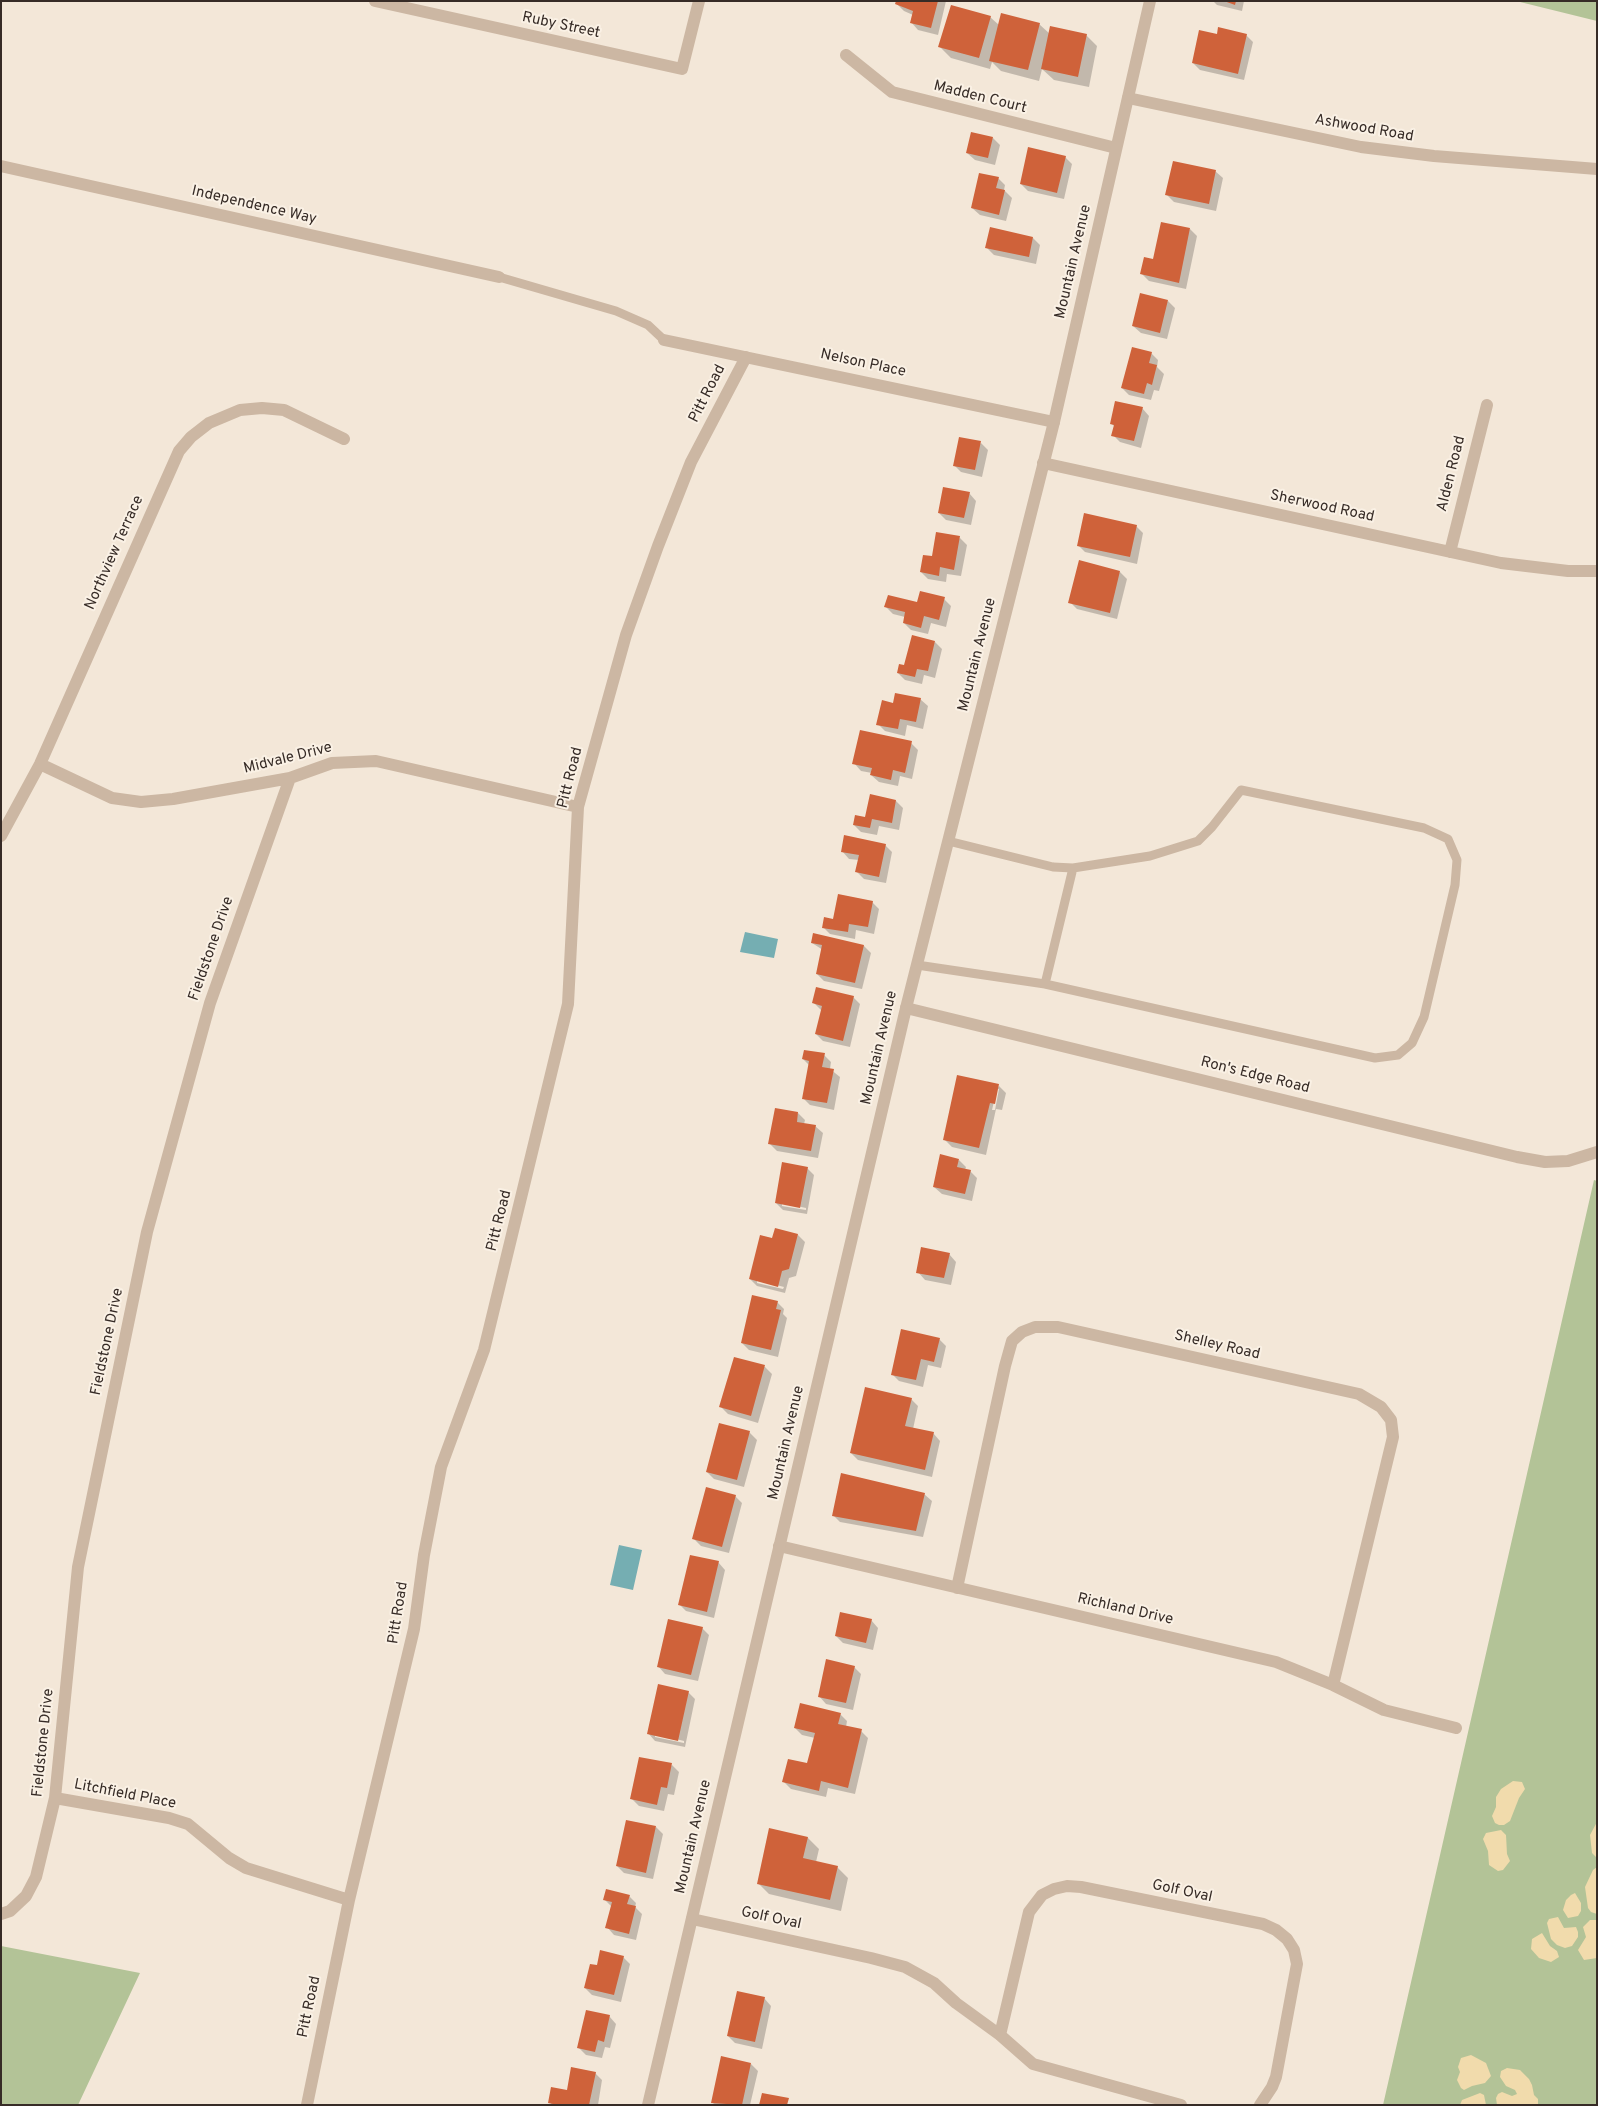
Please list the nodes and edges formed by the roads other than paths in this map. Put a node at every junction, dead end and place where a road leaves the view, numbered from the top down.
1 (376, 1) edge
2 (699, 1) edge
3 (1150, 1) edge
4 (846, 56) dead end
5 (1128, 98) junction
6 (1116, 148) junction
7 (1, 166) edge
8 (1597, 169) edge
9 (499, 277) joint
10 (664, 340) joint
11 (746, 357) junction
12 (1487, 405) dead end
13 (1054, 422) junction
14 (344, 439) dead end
15 (1043, 463) junction
16 (1450, 552) junction
17 (1597, 571) edge
18 (40, 764) junction
19 (290, 778) junction
20 (578, 807) junction
21 (1, 836) edge
22 (948, 841) junction
23 (1073, 868) junction
24 (917, 965) junction
25 (1045, 984) junction
26 (906, 1008) junction
27 (1597, 1152) edge
28 (779, 1546) junction
29 (957, 1588) junction
30 (1333, 1685) junction
31 (1456, 1728) dead end
32 (55, 1798) junction
33 (349, 1900) junction
34 (1, 1914) edge
35 (692, 1918) junction
36 (1000, 2035) junction
37 (307, 2105) edge
38 (648, 2105) edge
39 (1181, 2105) edge
40 (1260, 2105) edge

1 - 2 street, Ruby Street
3 - 5 street, Mountain Avenue
4 - 6 street, Madden Court
5 - 6 street, Mountain Avenue
5 - 8 street, Ashwood Road
6 - 13 street, Mountain Avenue
7 - 9 street, Independence Way
9 - 10 lane
10 - 11 street, Nelson Place
11 - 13 street, Nelson Place
11 - 20 street, Pitt Road
12 - 16 street, Alden Road
13 - 15 street, Mountain Avenue
14 - 18 street, Northview Terrace
15 - 16 street, Sherwood Road
15 - 22 street, Mountain Avenue
16 - 17 street, Sherwood Road
18 - 19 street, Midvale Drive
18 - 21 street, Northview Terrace
19 - 20 street, Midvale Drive
19 - 32 street, Fieldstone Drive
20 - 33 street, Pitt Road
22 - 23 lane
22 - 24 street, Mountain Avenue
23 - 25 lane
23 - 25 lane
24 - 25 lane
24 - 26 street, Mountain Avenue
26 - 27 street, Ron's Edge Road
26 - 28 street, Mountain Avenue
28 - 29 street, Richland Drive
28 - 35 street, Mountain Avenue
29 - 30 street, Richland Drive
29 - 30 street, Shelley Road
30 - 31 street, Richland Drive
32 - 33 street, Litchfield Place
32 - 34 street, Fieldstone Drive
33 - 37 street, Pitt Road
35 - 36 street, Golf Oval
35 - 38 street, Mountain Avenue
36 - 39 street, Golf Oval
36 - 40 street, Golf Oval

